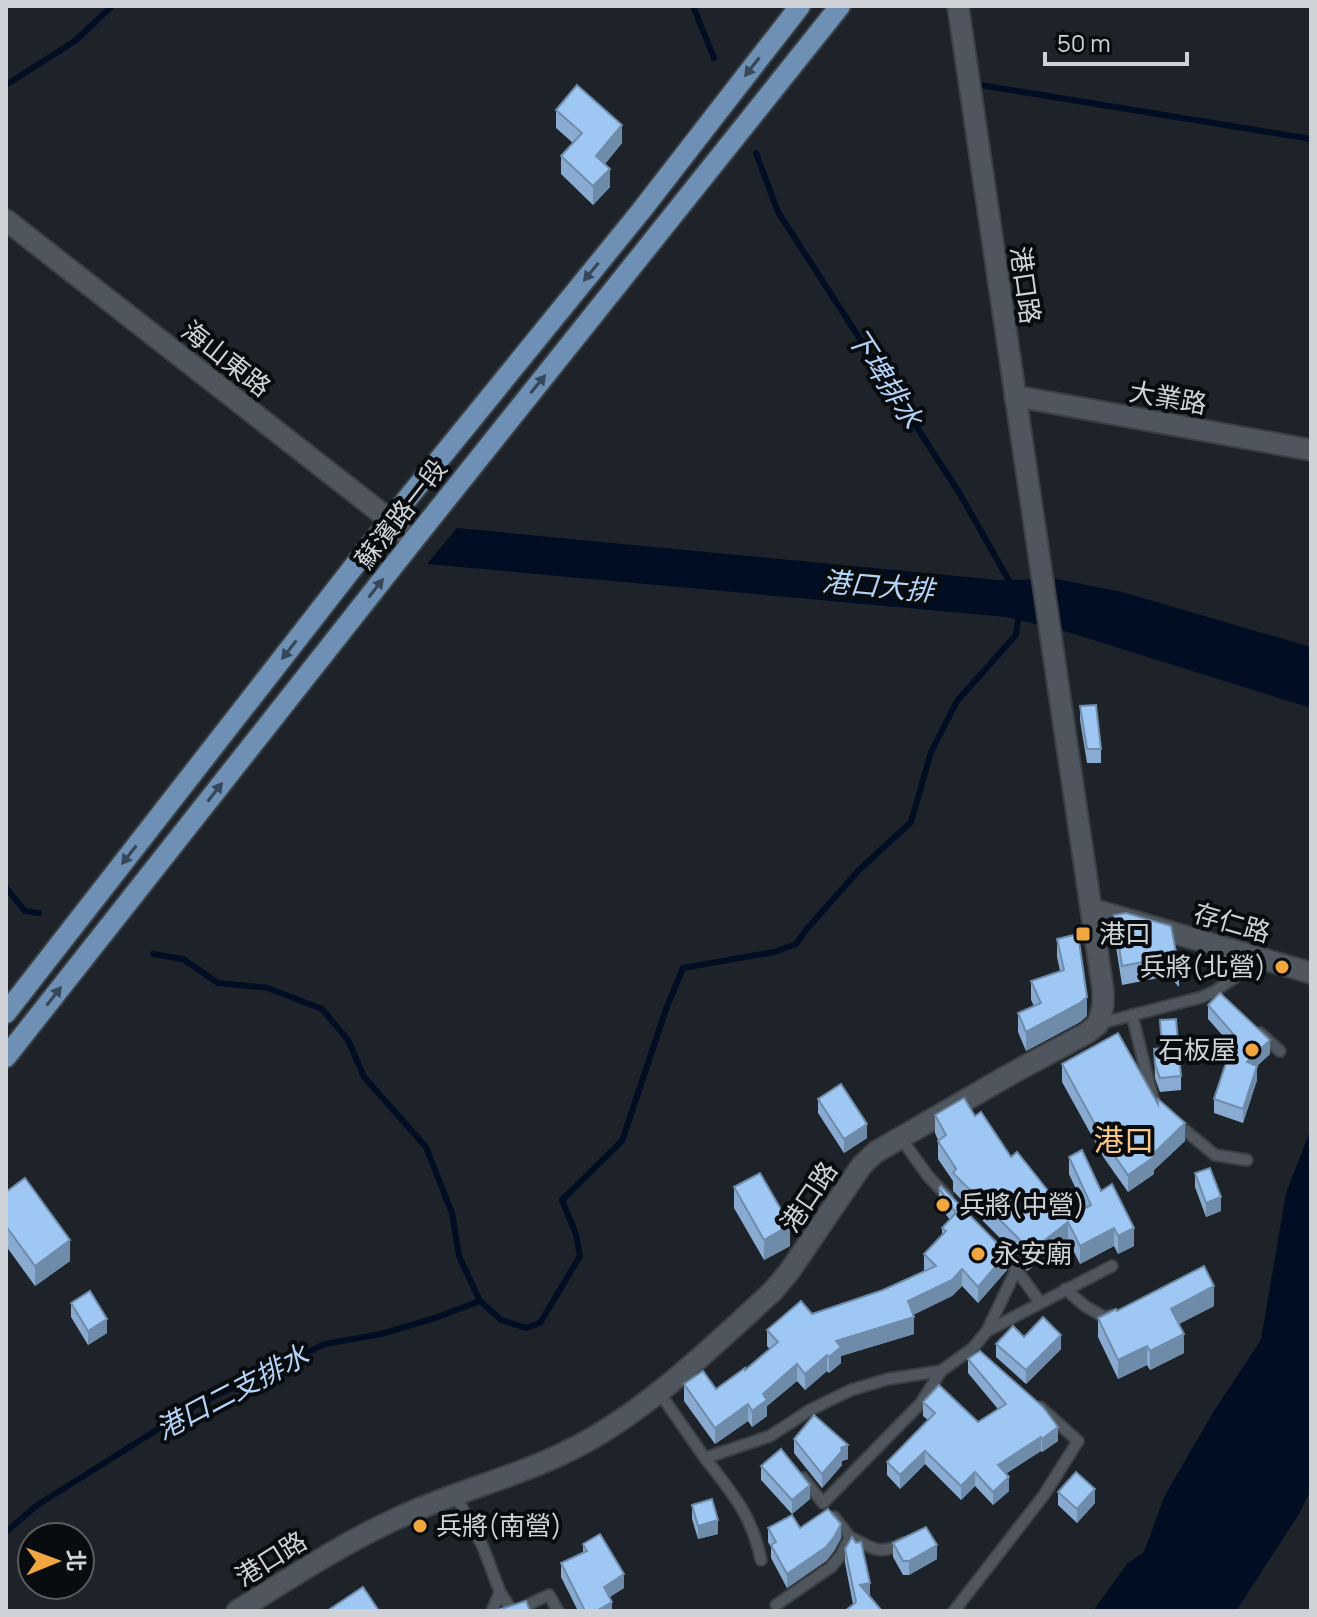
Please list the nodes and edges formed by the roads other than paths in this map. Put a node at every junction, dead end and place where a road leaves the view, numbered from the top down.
1 (800, 6) edge
2 (840, 6) edge
3 (958, 6) edge
4 (641, 211) junction
5 (6, 220) edge
6 (664, 227) junction
7 (1015, 396) junction
8 (1311, 450) edge
9 (390, 520) junction
10 (413, 541) junction
11 (1092, 909) junction
12 (1253, 963) junction
13 (1311, 973) edge
14 (1215, 991) junction
15 (1225, 1000) edge
16 (6, 1013) edge
17 (1132, 1015) junction
18 (1098, 1024) junction
19 (1255, 1028) edge
20 (1280, 1051) dead end
21 (6, 1057) edge
22 (1158, 1105) edge
23 (1167, 1115) edge
24 (900, 1137) junction
25 (1247, 1160) dead end
26 (957, 1207) edge
27 (994, 1244) edge
28 (1112, 1266) dead end
29 (1016, 1270) junction
30 (1065, 1289) junction
31 (1040, 1302) junction
32 (1121, 1313) edge
33 (987, 1331) junction
34 (973, 1348) junction
35 (985, 1358) edge
36 (941, 1371) junction
37 (659, 1392) junction
38 (1032, 1399) edge
39 (770, 1436) junction
40 (779, 1447) edge
41 (705, 1458) junction
42 (796, 1470) edge
43 (455, 1494) junction
44 (823, 1503) junction
45 (850, 1537) junction
46 (910, 1540) edge
47 (761, 1560) dead end
48 (500, 1592) junction
49 (776, 1605) dead end
50 (237, 1611) edge
51 (492, 1611) edge
52 (512, 1611) edge
53 (558, 1611) edge
54 (954, 1611) edge

1 -> 4 main road, 蘇濱路一段
2 - 6 main road, 蘇濱路一段
3 - 7 street, 港口路
4 - 6 main road
4 -> 9 main road, 蘇濱路一段
5 - 9 street, 海山東路
10 -> 6 main road, 蘇濱路一段
7 - 8 street, 大業路
7 - 11 street, 港口路
9 - 10 street, 海山東路
9 -> 16 main road, 蘇濱路一段
21 -> 10 main road, 蘇濱路一段
11 - 12 street, 存仁路
11 - 18 street
12 - 13 street, 存仁路
12 - 14 lane
14 - 15 lane
14 - 17 lane
17 - 18 lane
17 - 22 lane
18 - 24 street, 港口路
19 - 20 lane
23 - 25 lane
24 - 26 lane
24 - 37 street, 港口路
27 - 29 lane
28 - 30 lane
29 - 31 lane
29 - 33 lane
30 - 31 lane
30 - 32 lane
31 - 33 lane
33 - 34 lane
34 - 35 lane
34 - 36 lane
36 - 39 lane
36 - 44 lane
37 - 41 lane
37 - 43 street, 港口路
38 - 54 lane
39 - 40 lane
39 - 41 lane
41 - 47 lane
42 - 44 lane
43 - 48 lane
43 - 50 street, 港口路
44 - 45 lane
45 - 46 lane
45 - 49 lane
48 - 51 lane
48 - 52 lane
52 - 53 lane

